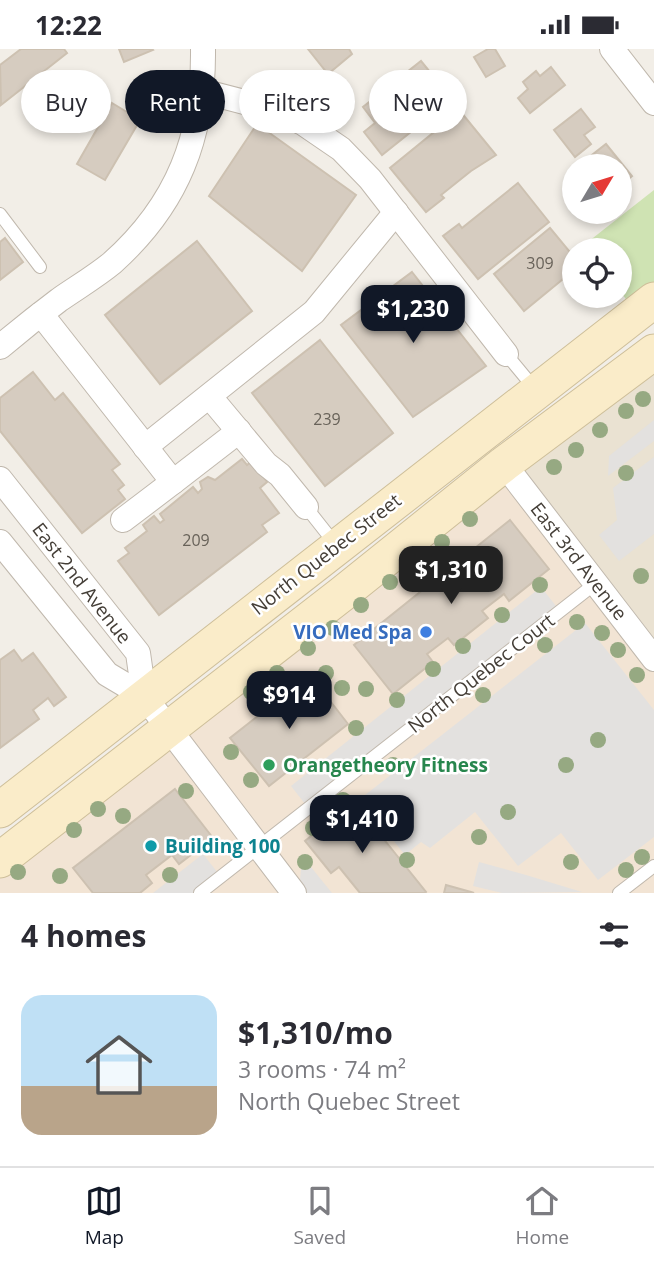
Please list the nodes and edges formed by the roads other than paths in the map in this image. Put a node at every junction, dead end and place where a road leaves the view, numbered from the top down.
1 (203, 49) edge
2 (620, 52) edge
3 (202, 70) edge
4 (225, 96) edge
5 (654, 103) edge
6 (194, 133) edge
7 (396, 212) junction
8 (0, 214) edge
9 (40, 267) dead end
10 (654, 300) edge
11 (41, 314) junction
12 (0, 347) edge
13 (654, 352) edge
14 (506, 354) joint
15 (536, 391) junction
16 (210, 397) junction
17 (239, 431) junction
18 (145, 447) junction
19 (504, 464) junction
20 (0, 479) edge
21 (173, 482) junction
22 (306, 507) joint
23 (123, 520) dead end
24 (0, 542) edge
25 (337, 546) junction
26 (596, 583) junction
27 (654, 659) edge
28 (144, 696) junction
29 (170, 729) junction
30 (0, 810) edge
31 (258, 848) junction
32 (0, 860) edge
33 (654, 866) edge
34 (200, 893) edge
35 (294, 893) edge
36 (619, 893) edge

1 - 3 street
2 - 5 street
4 - 7 street
6 - 11 street
7 - 14 street
7 - 16 street
8 - 9 lane
10 - 15 main road, North Quebec Street
11 - 12 street
11 - 18 street
13 - 19 main road, North Quebec Street
14 - 15 lane
15 - 25 main road, North Quebec Street
16 - 17 street
16 - 18 street
17 - 21 street
17 - 22 street
18 - 21 street
19 - 26 street, East 3rd Avenue
19 - 29 main road, North Quebec Street
20 - 28 street, East 2nd Avenue
21 - 23 street
22 - 25 lane
24 - 28 street, East 2nd Avenue
25 - 28 main road, North Quebec Street
26 - 27 street, East 3rd Avenue
26 - 31 lane, North Quebec Court
28 - 29 street, East 2nd Avenue
28 - 30 main road, North Quebec Street
29 - 31 street, East 2nd Avenue
29 - 32 main road, North Quebec Street
31 - 34 lane, North Quebec Court
31 - 35 street, East 2nd Avenue
33 - 36 lane

